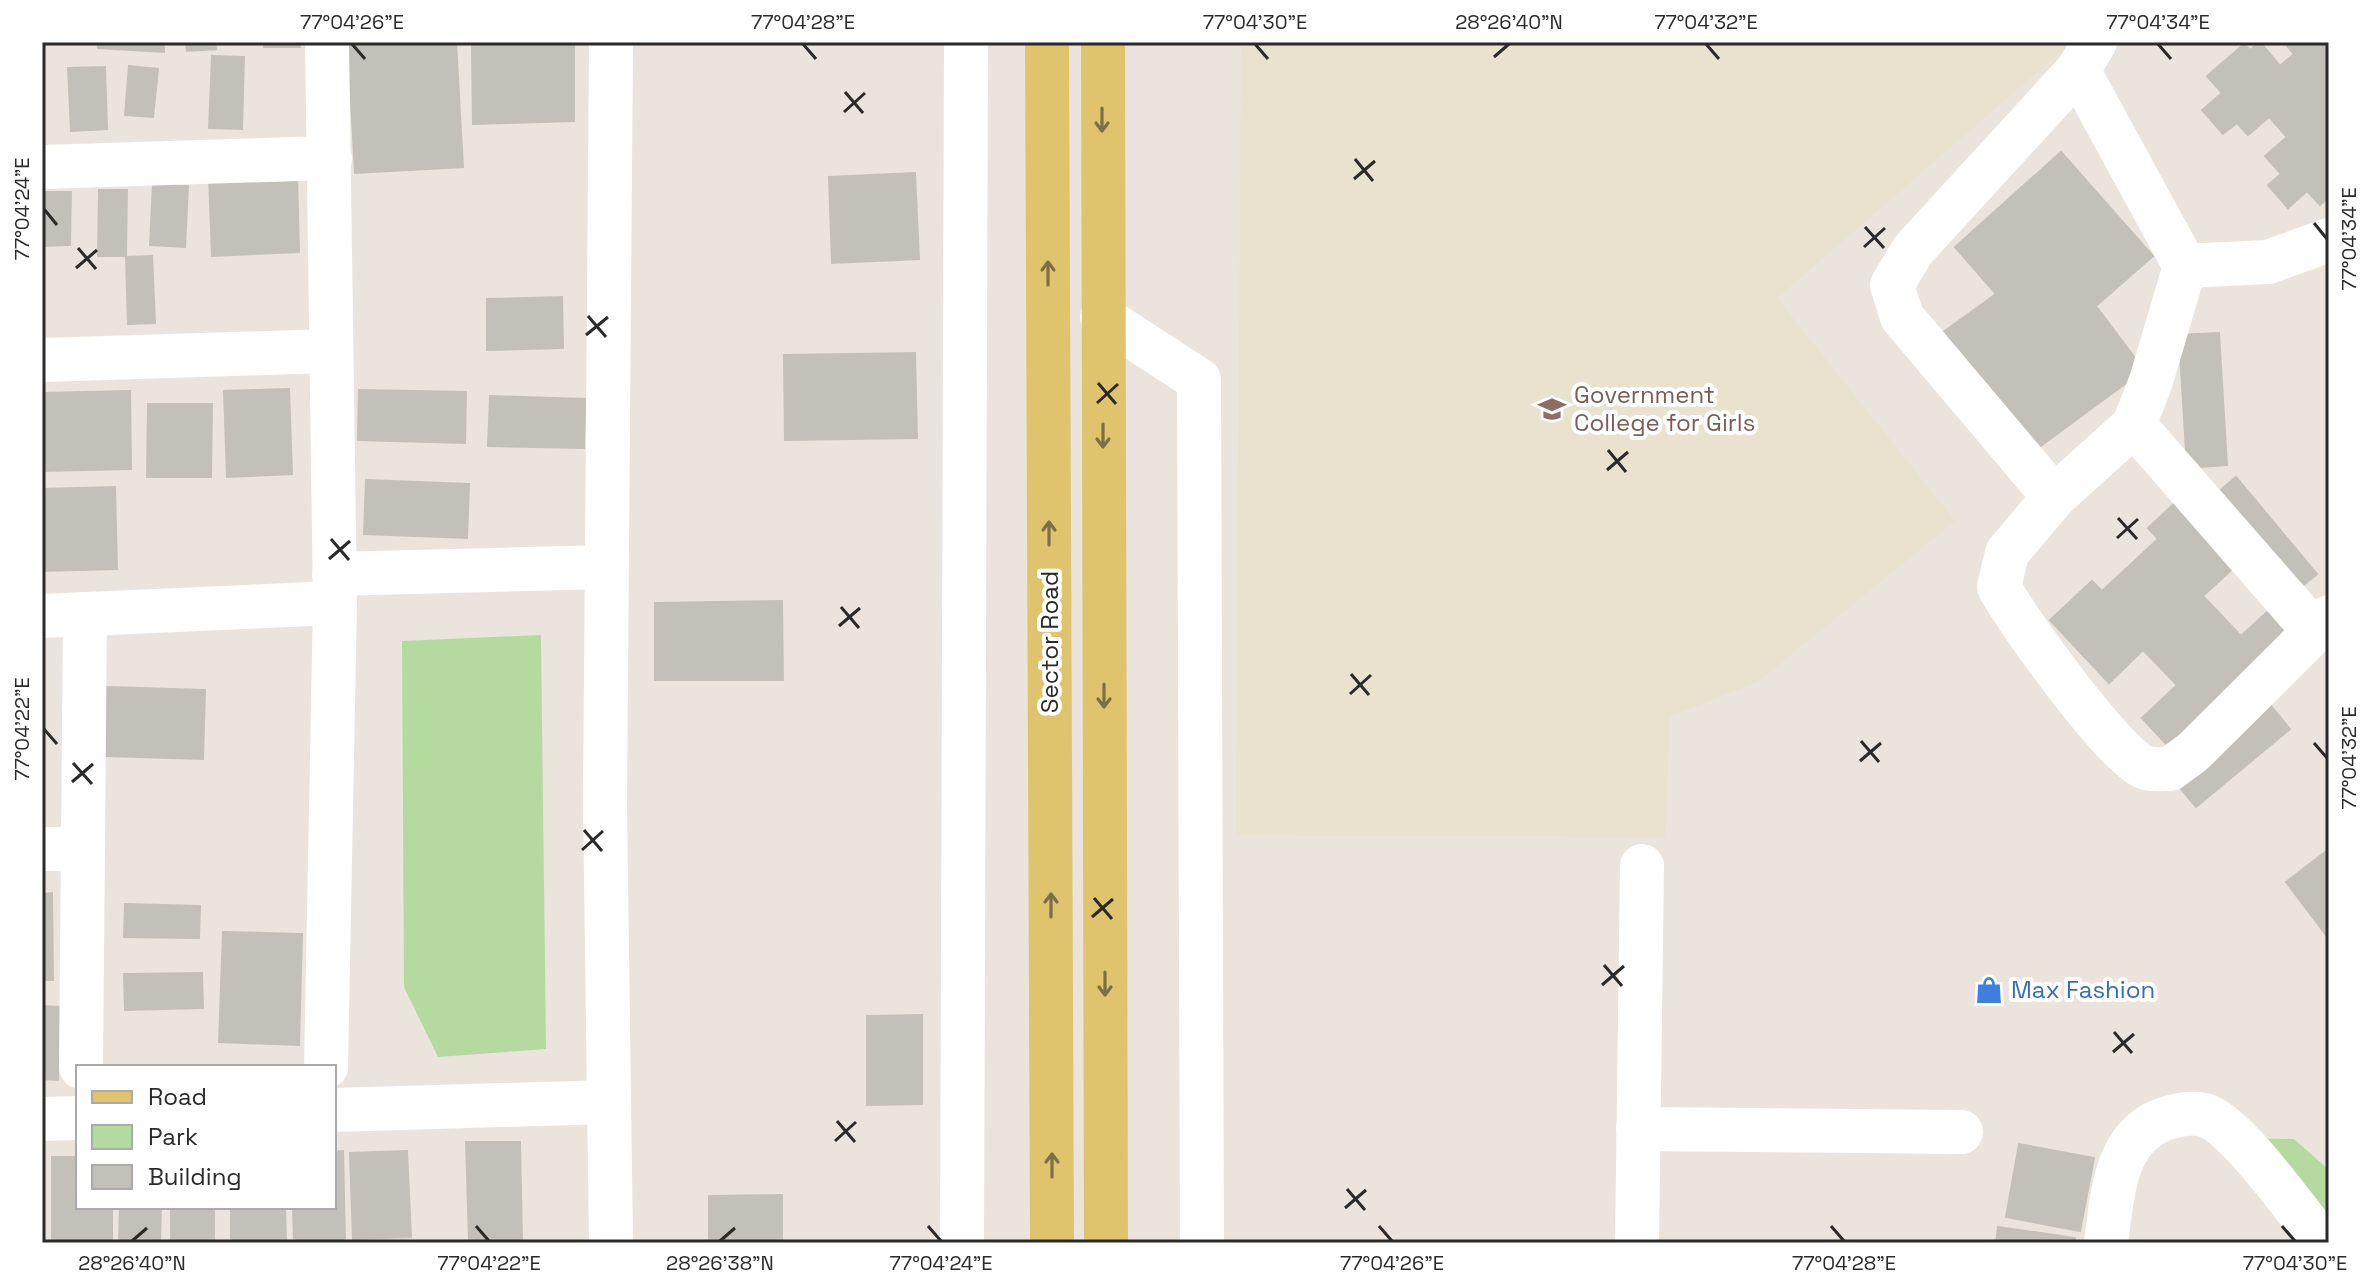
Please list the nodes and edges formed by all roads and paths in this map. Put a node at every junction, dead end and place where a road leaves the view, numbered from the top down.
1 (327, 42) edge
2 (611, 42) edge
3 (966, 42) edge
4 (1047, 42) edge
5 (1103, 42) edge
6 (2086, 56) edge
7 (330, 158) junction
8 (42, 167) edge
9 (2329, 240) edge
10 (2185, 266) junction
11 (1102, 317) junction
12 (331, 351) junction
13 (42, 360) edge
14 (2134, 425) junction
15 (2054, 497) junction
16 (606, 567) junction
17 (335, 588) junction
18 (85, 614) junction
19 (42, 616) edge
20 (2322, 624) edge
21 (61, 849) edge
22 (1642, 866) dead end
23 (81, 1065) edge
24 (326, 1065) edge
25 (608, 1102) junction
26 (336, 1110) edge
27 (76, 1118) edge
28 (42, 1119) edge
29 (1638, 1129) junction
30 (1961, 1132) dead end
31 (611, 1243) edge
32 (962, 1243) edge
33 (1052, 1243) edge
34 (1106, 1243) edge
35 (1202, 1243) edge
36 (1637, 1243) edge
37 (2106, 1243) edge
38 (2323, 1243) edge

1 - 7 street
2 - 16 street
3 - 32 street
33 -> 4 main road, Sector Road
5 -> 11 main road
6 - 10 street
6 - 15 street
7 - 8 street
7 - 12 street
9 - 10 street
10 - 14 street
11 -> 34 main road
11 - 35 street
12 - 13 street
12 - 17 street
14 - 15 street
14 - 20 street
15 - 20 street
16 - 17 street
16 - 25 street
17 - 18 street
17 - 24 street
18 - 19 street
18 - 21 street
21 - 23 street
22 - 29 street
25 - 26 street
25 - 31 street
27 - 28 street
29 - 30 street
29 - 36 street
37 - 38 street

